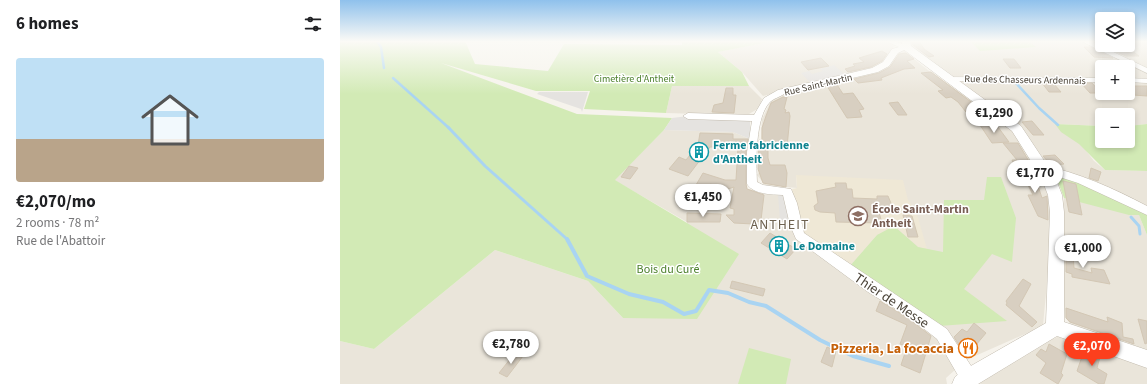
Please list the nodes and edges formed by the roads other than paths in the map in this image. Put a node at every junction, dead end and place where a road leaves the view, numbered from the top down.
1 (890, 59) edge
2 (924, 59) edge
3 (1122, 59) edge
4 (1147, 71) edge
5 (949, 79) junction
6 (1095, 80) edge
7 (1135, 80) edge
8 (1147, 81) edge
9 (688, 116) dead end
10 (758, 118) junction
11 (1042, 168) junction
12 (1147, 211) edge
13 (800, 236) joint
14 (1055, 327) junction
15 (1147, 360) edge
16 (966, 381) edge

1 - 10 street, Rue Saint-Martin
2 - 5 street
3 - 4 street
5 - 6 street, Rue des Chasseurs Ardennais
5 - 11 street
7 - 8 street
9 - 10 street
10 - 13 street, Rue Saint-Martin
11 - 12 street
11 - 14 street
13 - 16 street, Thier de Messe
14 - 15 street
14 - 16 street

